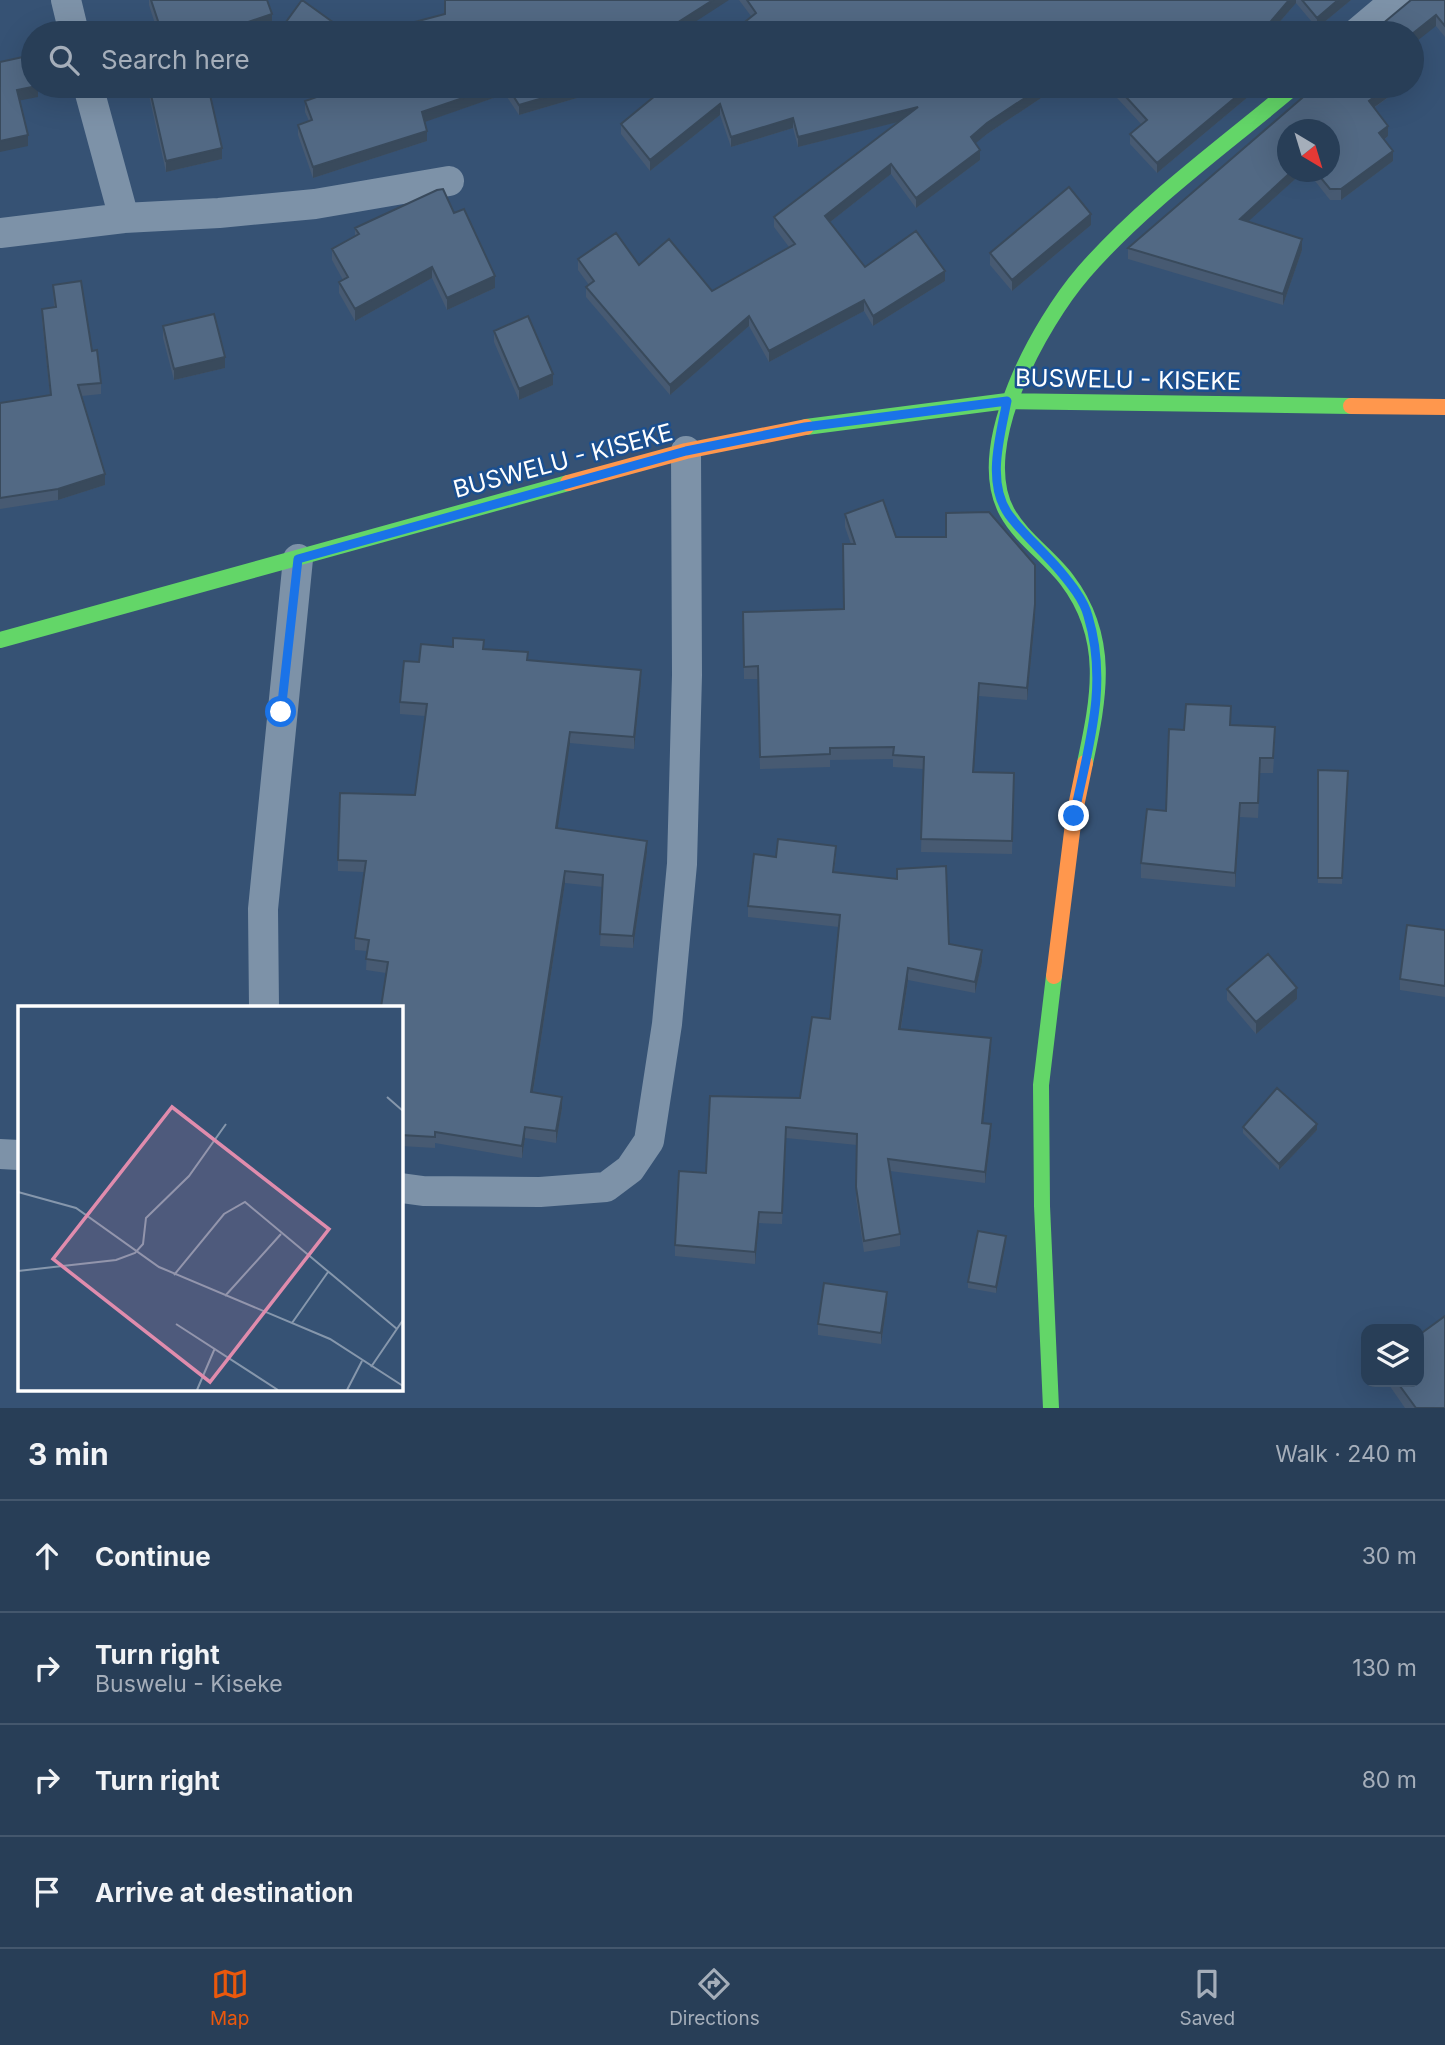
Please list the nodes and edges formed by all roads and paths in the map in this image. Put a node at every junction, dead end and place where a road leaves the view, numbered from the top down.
1 (66, 0) edge
2 (1396, 0) edge
3 (71, 21) edge
4 (1371, 21) edge
5 (92, 98) edge
6 (1282, 98) edge
7 (449, 181) dead end
8 (124, 218) junction
9 (0, 233) edge
10 (1007, 401) junction
11 (1445, 407) edge
12 (686, 451) junction
13 (298, 559) junction
14 (0, 640) edge
15 (264, 1006) edge
16 (0, 1154) edge
17 (18, 1155) edge
18 (402, 1188) edge
19 (1051, 1408) edge

1 - 3 street
2 - 4 street
5 - 8 street
6 - 10 main road
7 - 8 street
8 - 9 street
10 - 11 main road, BUSWELU - KISEKE
10 - 12 main road, BUSWELU - KISEKE
10 - 19 main road
12 - 13 main road, BUSWELU - KISEKE
12 - 18 street
13 - 14 main road, BUSWELU - KISEKE
13 - 15 street
16 - 17 street

